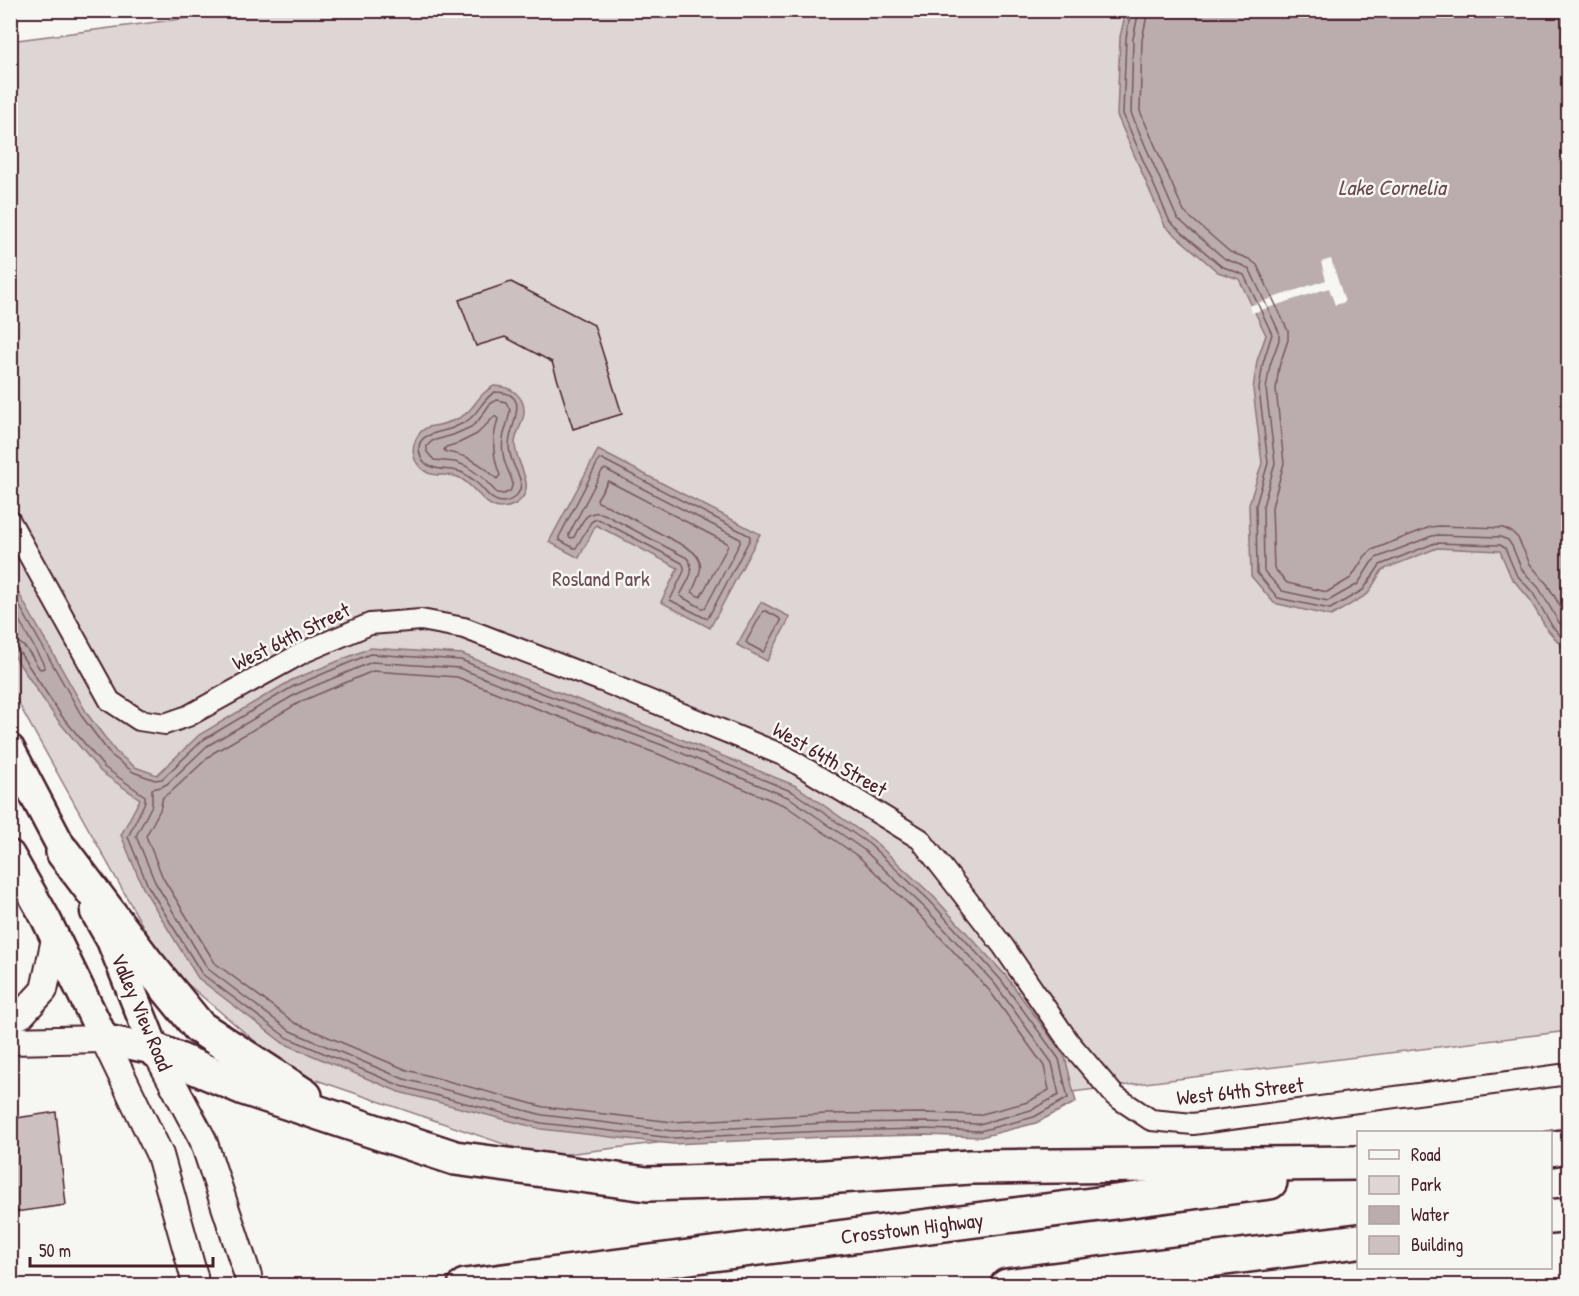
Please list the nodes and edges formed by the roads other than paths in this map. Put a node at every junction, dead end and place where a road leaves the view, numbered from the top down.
1 (10, 521) edge
2 (10, 749) edge
3 (63, 852) junction
4 (10, 855) edge
5 (55, 939) junction
6 (10, 1020) edge
7 (104, 1039) junction
8 (10, 1041) edge
9 (155, 1050) junction
10 (1569, 1074) edge
11 (348, 1123) junction
12 (1569, 1146) edge
13 (1552, 1149) edge
14 (1357, 1163) edge
15 (1357, 1172) edge
16 (1569, 1215) edge
17 (1552, 1217) edge
18 (1357, 1241) edge
19 (1357, 1247) edge
20 (195, 1286) edge
21 (249, 1286) edge
22 (465, 1286) edge
23 (1007, 1286) edge
24 (1168, 1286) edge

1 - 10 street, West 64th Street
2 - 3 main road, Valley View Road
3 - 9 main road, Valley View Road
3 - 11 highway
4 - 5 main road, Valley View Road
5 - 6 street
5 - 7 main road, Valley View Road
7 - 8 street
7 - 9 main road
7 - 20 street, Valley View Road
9 - 11 highway
9 - 21 street, Valley View Road
11 - 14 highway
12 - 13 highway
15 - 22 highway, Crosstown Highway
16 - 17 highway
18 - 23 highway
19 - 24 highway

